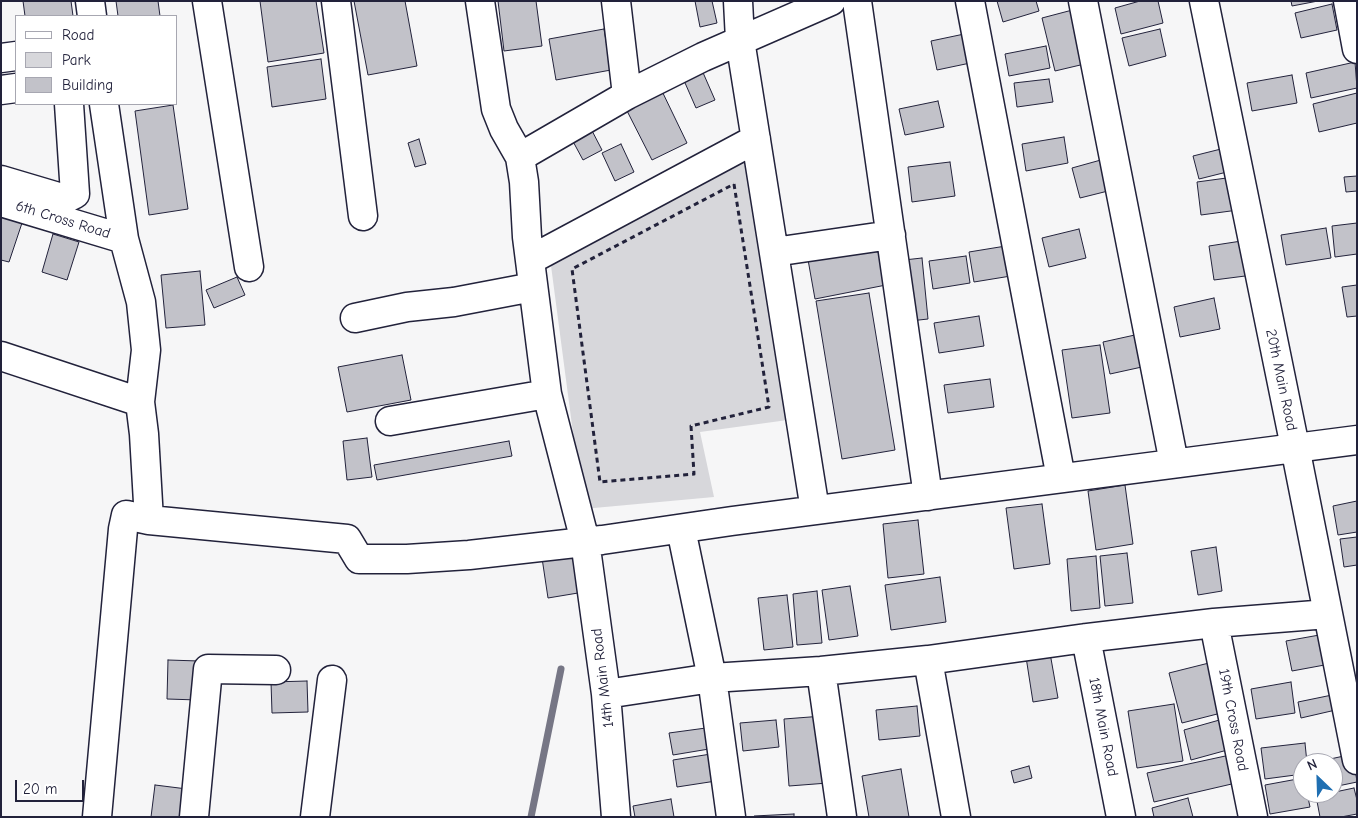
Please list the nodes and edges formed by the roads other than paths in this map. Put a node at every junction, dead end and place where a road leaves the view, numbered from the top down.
1 (90, 1) edge
2 (207, 1) edge
3 (336, 1) edge
4 (480, 1) edge
5 (616, 1) edge
6 (738, 1) edge
7 (831, 1) edge
8 (857, 1) edge
9 (970, 1) edge
10 (1083, 1) edge
11 (1348, 1) edge
12 (1209, 3) edge
13 (92, 15) edge
14 (740, 40) junction
15 (1357, 49) edge
16 (15, 56) edge
17 (1, 58) edge
18 (15, 88) edge
19 (1, 90) edge
20 (627, 95) junction
21 (70, 105) edge
22 (104, 105) edge
23 (109, 136) junction
24 (72, 138) junction
25 (756, 139) junction
26 (520, 157) junction
27 (1, 180) edge
28 (1, 202) edge
29 (363, 216) dead end
30 (890, 236) junction
31 (124, 239) junction
32 (774, 252) junction
33 (530, 260) junction
34 (249, 267) dead end
35 (533, 287) junction
36 (355, 318) dead end
37 (1, 356) edge
38 (546, 394) junction
39 (140, 402) junction
40 (390, 421) dead end
41 (1357, 440) edge
42 (1295, 447) junction
43 (1174, 463) junction
44 (1061, 478) junction
45 (928, 496) junction
46 (815, 510) junction
47 (148, 520) junction
48 (681, 528) junction
49 (584, 541) junction
50 (1328, 614) junction
51 (1214, 623) junction
52 (1086, 638) junction
53 (928, 660) junction
54 (276, 670) dead end
55 (822, 670) junction
56 (712, 678) junction
57 (332, 680) dead end
58 (606, 694) junction
59 (1357, 760) edge
60 (97, 817) edge
61 (194, 817) edge
62 (315, 817) edge
63 (616, 817) edge
64 (731, 817) edge
65 (842, 817) edge
66 (956, 817) edge
67 (1121, 817) edge
68 (1253, 817) edge

1 - 13 street
2 - 34 street
3 - 29 street
4 - 26 street, 14th Main Road
5 - 20 street
6 - 14 street
7 - 14 street
8 - 30 street
9 - 44 street
10 - 43 street
11 - 15 street
12 - 42 street, 20th Main Road
14 - 20 street
14 - 25 street
16 - 17 street
18 - 19 street
20 - 26 street
21 - 24 street
22 - 23 street
23 - 24 street
23 - 31 street
24 - 27 street
25 - 32 street
25 - 33 street
26 - 33 street, 14th Main Road
28 - 31 street, 6th Cross Road
30 - 32 street
30 - 45 street
31 - 39 street
32 - 46 street
33 - 35 street, 14th Main Road
35 - 36 street
35 - 38 street, 14th Main Road
37 - 39 street
38 - 40 street
38 - 49 street, 14th Main Road
39 - 47 street
41 - 42 street
42 - 43 street
42 - 50 street, 20th Main Road
43 - 44 street
44 - 45 street
45 - 46 street
46 - 48 street
47 - 49 street
47 - 60 street
48 - 49 street
48 - 56 street
49 - 58 street, 14th Main Road
50 - 51 street
50 - 59 street, 20th Main Road
51 - 52 street
51 - 68 street, 19th Cross Road
52 - 53 street
52 - 67 street, 18th Main Road
53 - 55 street
53 - 66 street
54 - 61 street
55 - 56 street
55 - 65 street
56 - 58 street
56 - 64 street
57 - 62 street
58 - 63 street, 14th Main Road

